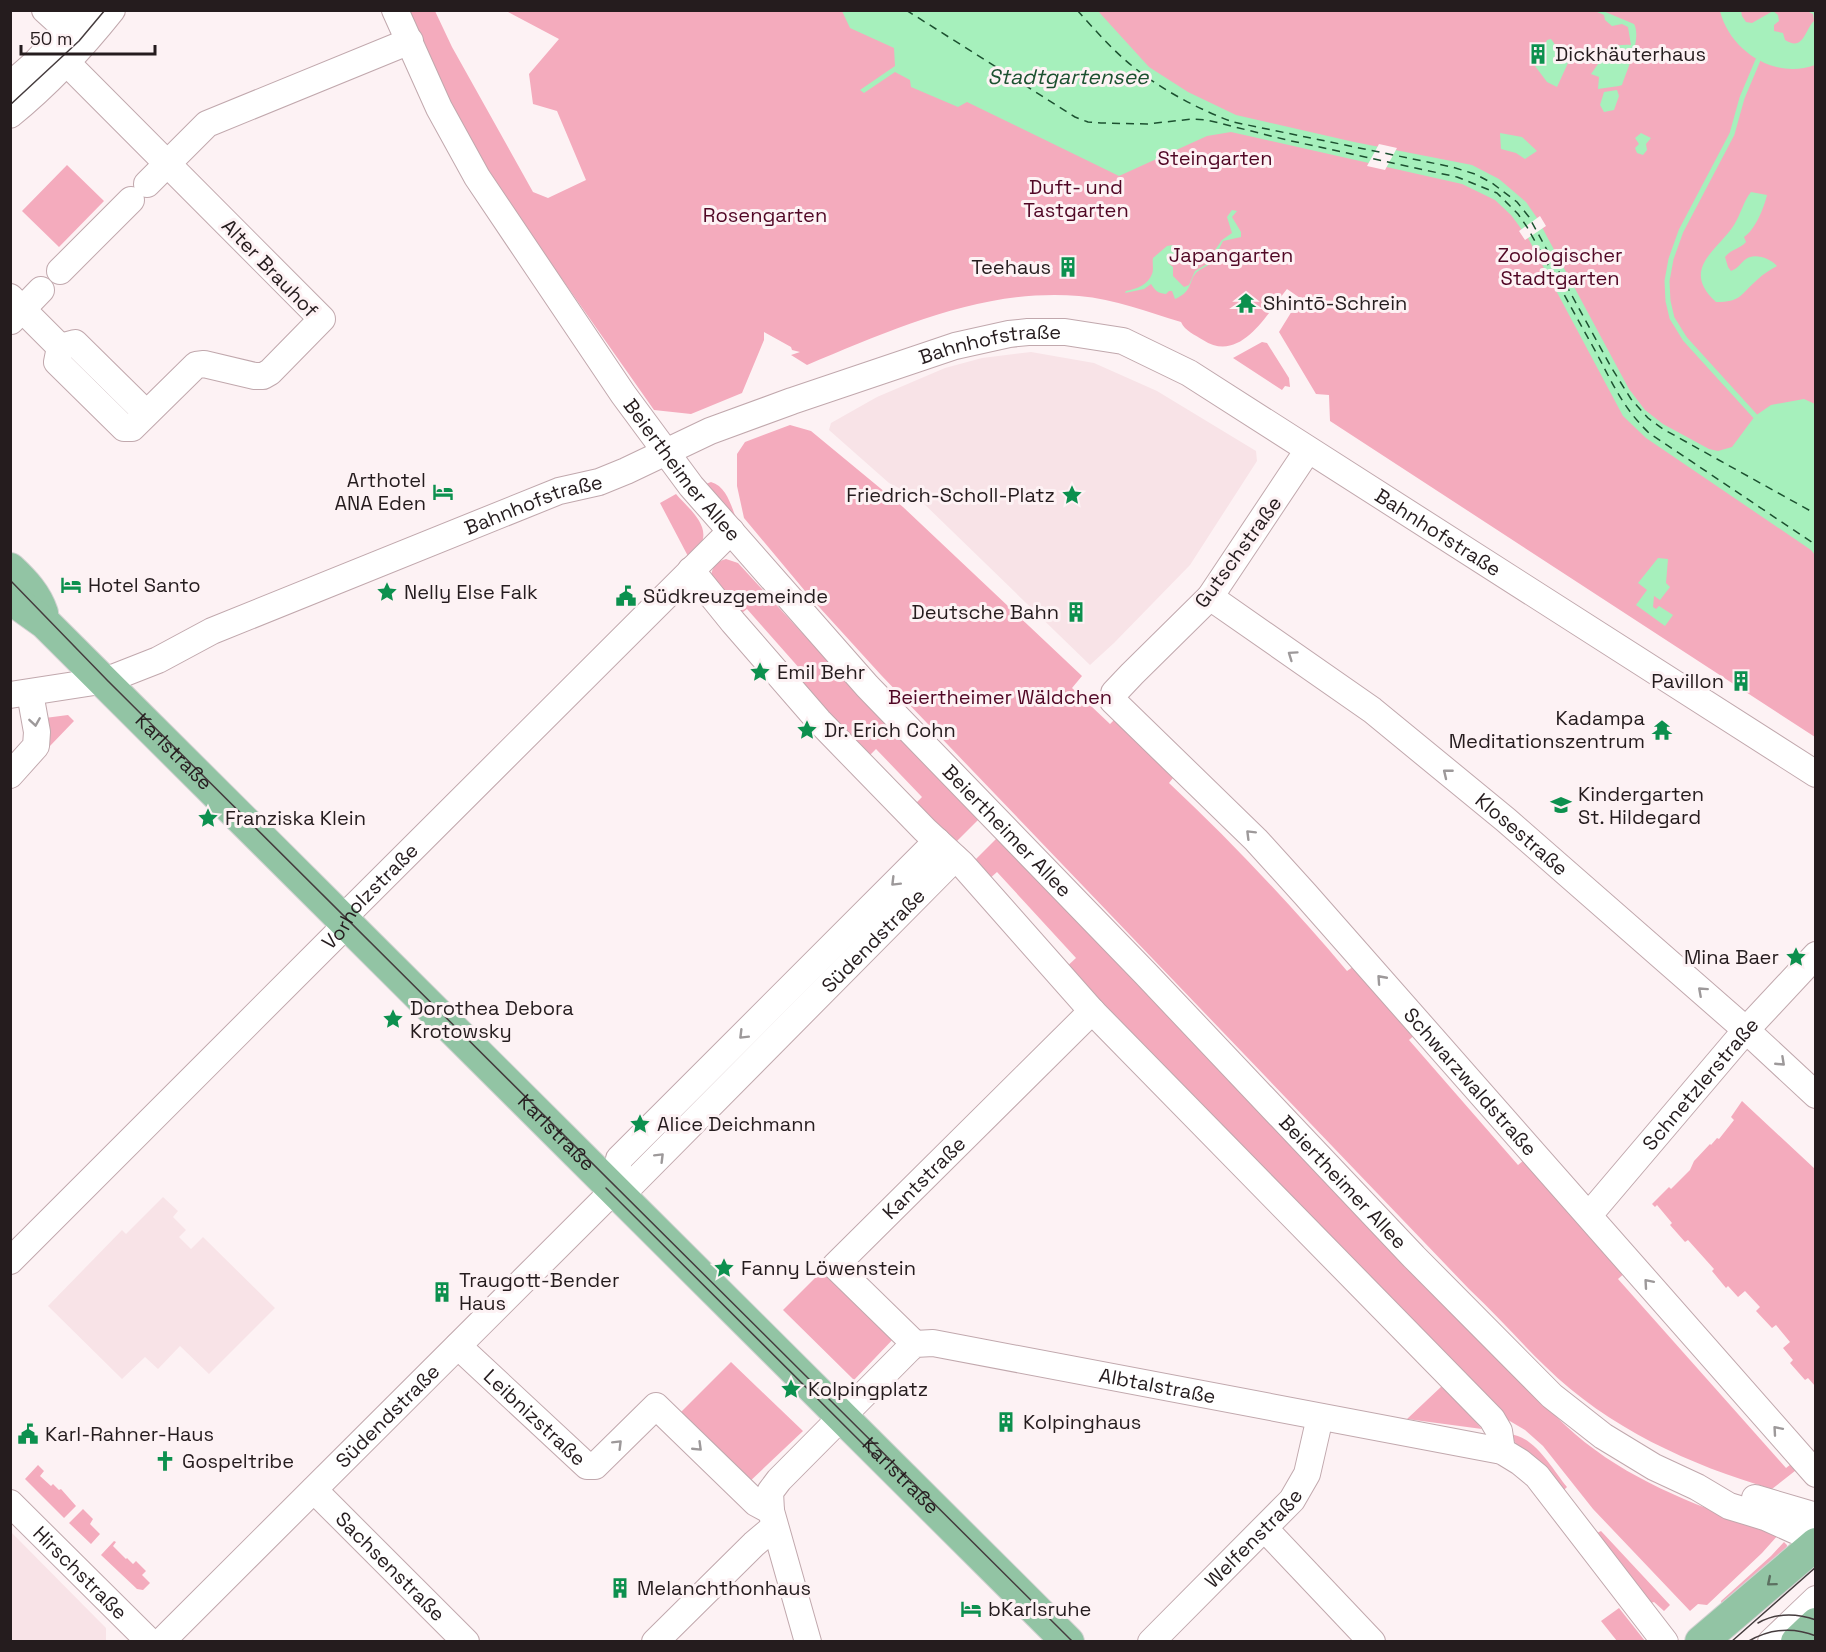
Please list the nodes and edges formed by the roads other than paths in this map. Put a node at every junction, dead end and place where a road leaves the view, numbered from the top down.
1 (45, 10) edge
2 (85, 10) edge
3 (112, 10) edge
4 (395, 10) edge
5 (410, 41) junction
6 (72, 46) junction
7 (10, 85) edge
8 (10, 115) edge
9 (167, 163) junction
10 (60, 271) dead end
11 (41, 290) dead end
12 (14, 309) edge
13 (1308, 450) junction
14 (665, 452) junction
15 (731, 531) junction
16 (10, 569) edge
17 (691, 570) junction
18 (1210, 597) junction
19 (10, 598) edge
20 (45, 623) junction
21 (103, 681) junction
22 (20, 694) edge
23 (1113, 701) joint
24 (1815, 774) edge
25 (10, 775) edge
26 (939, 843) junction
27 (345, 921) junction
28 (1815, 955) edge
29 (772, 1005) junction
30 (1092, 1011) junction
31 (791, 1023) junction
32 (1746, 1030) junction
33 (1815, 1095) edge
34 (671, 1106) junction
35 (691, 1125) junction
36 (614, 1190) junction
37 (1589, 1215) junction
38 (10, 1261) edge
39 (915, 1344) junction
40 (458, 1346) junction
41 (1320, 1417) junction
42 (842, 1418) junction
43 (1500, 1441) junction
44 (1815, 1474) edge
45 (1697, 1487) junction
46 (314, 1490) junction
47 (10, 1503) edge
48 (1815, 1516) edge
49 (773, 1519) junction
50 (1265, 1529) junction
51 (1815, 1540) edge
52 (1815, 1544) edge
53 (1815, 1599) edge
54 (1815, 1624) edge
55 (150, 1641) edge
56 (161, 1641) edge
57 (466, 1641) edge
58 (656, 1641) edge
59 (808, 1641) edge
60 (1068, 1641) edge
61 (1151, 1641) edge
62 (1371, 1641) edge
63 (1665, 1641) edge
64 (1701, 1641) edge
65 (1771, 1641) edge
66 (1797, 1641) edge

1 - 6 street, Alter Brauhof
2 - 6 street
3 - 6 street
4 - 5 street, Beiertheimer Allee
5 - 9 street
5 - 14 street, Beiertheimer Allee
6 - 7 street
6 - 8 street
6 - 9 street, Alter Brauhof
9 - 10 street
9 - 12 street, Alter Brauhof
11 - 12 street, Alter Brauhof
13 - 14 street, Bahnhofstraße
13 - 18 street, Gutschstraße
13 - 24 street, Bahnhofstraße
14 - 15 street, Beiertheimer Allee
14 - 21 street, Bahnhofstraße
15 - 17 street, Vorholzstraße
15 - 45 street, Beiertheimer Allee
16 - 20 main road, Karlstraße
17 - 26 street
17 - 27 street, Vorholzstraße
18 - 23 street, Gutschstraße
32 -> 18 street, Klosestraße
19 - 20 main road, Karlstraße
20 - 21 main road, Karlstraße
21 - 22 street, Bahnhofstraße
21 - 27 main road, Karlstraße
22 -> 25 street
37 -> 23 street, Schwarzwaldstraße
26 -> 29 street, Südendstraße
26 - 30 street
26 - 31 street, Südendstraße
27 - 36 main road, Karlstraße
27 - 38 street, Vorholzstraße
28 - 32 street, Schnetzlerstraße
29 - 31 street
29 -> 34 street, Südendstraße
30 - 39 street, Kantstraße
30 - 43 street
31 - 35 street, Südendstraße
32 -> 33 street, Klosestraße
32 - 37 street, Schnetzlerstraße
34 - 35 street
34 - 36 street, Südendstraße
36 -> 35 street, Südendstraße
36 - 40 street, Südendstraße
36 - 42 main road, Karlstraße
44 -> 37 street, Schwarzwaldstraße
39 - 41 street, Albtalstraße
39 - 42 street
40 - 46 street, Südendstraße
40 -> 49 street, Leibnizstraße
41 - 43 street, Albtalstraße
41 - 50 street, Welfenstraße
42 - 49 street
42 - 60 main road, Karlstraße
43 - 63 street
45 - 48 street, Beiertheimer Allee
45 - 51 street, Beiertheimer Allee
46 - 56 street, Südendstraße
46 - 57 street, Sachsenstraße
47 - 55 street, Hirschstraße
49 - 58 street
49 - 59 street
50 - 61 street, Welfenstraße
50 - 62 street
52 -> 64 main road
53 - 65 street
54 - 66 main road

